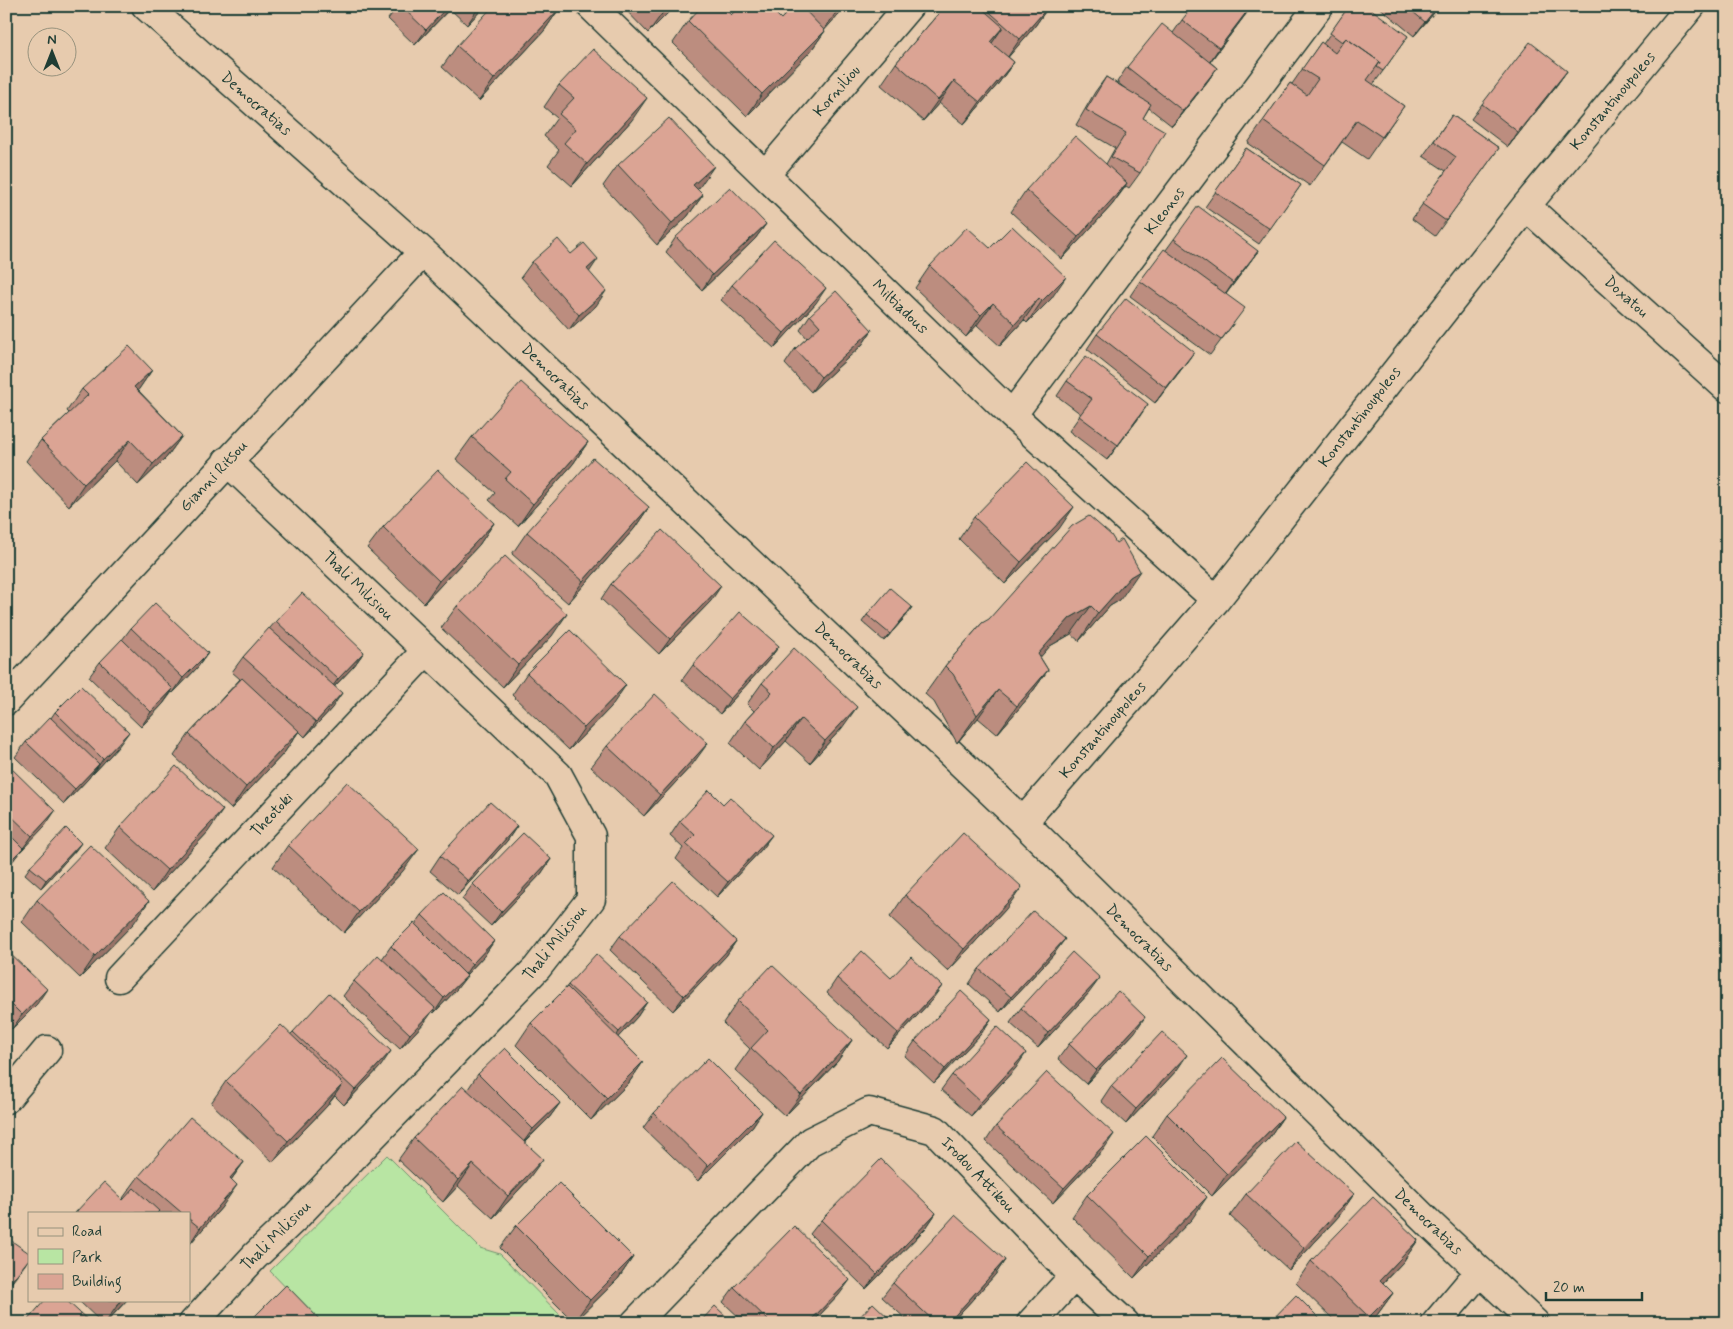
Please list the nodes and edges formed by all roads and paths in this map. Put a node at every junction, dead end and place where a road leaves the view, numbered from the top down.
1 (146, 6) edge
2 (591, 6) edge
3 (910, 6) edge
4 (1319, 6) edge
5 (1691, 6) edge
6 (765, 175) junction
7 (1526, 206) junction
8 (423, 252) junction
9 (1727, 388) edge
10 (1012, 415) junction
11 (227, 461) junction
12 (1216, 600) junction
13 (426, 651) junction
14 (6, 701) edge
15 (1023, 822) junction
16 (119, 978) dead end
17 (47, 1050) dead end
18 (6, 1099) edge
19 (1480, 1271) junction
20 (1074, 1276) junction
21 (193, 1323) edge
22 (635, 1323) edge
23 (1031, 1323) edge
24 (1125, 1323) edge
25 (1436, 1323) edge
26 (1535, 1323) edge

1 - 8 street, Democratias
2 - 6 street, Miltiadous
3 - 6 street, Korniliou
4 - 10 street, Kleonos
5 - 7 street, Konstantinoupoleos
6 - 10 street, Miltiadous
7 - 9 street, Doxatou
7 - 12 street, Konstantinoupoleos
8 - 11 street, Gianni Ritsou
8 - 15 street, Democratias
10 - 12 street, Miltiadous
11 - 13 street, Thali Milisiou
11 - 14 street, Gianni Ritsou
12 - 15 street, Konstantinoupoleos
13 - 16 street, Theotoki
13 - 21 street, Thali Milisiou
15 - 19 street, Democratias
17 - 18 street
19 - 25 street
19 - 26 street, Democratias
20 - 22 street, Irodou Attikou
20 - 23 street
20 - 24 street, Irodou Attikou

